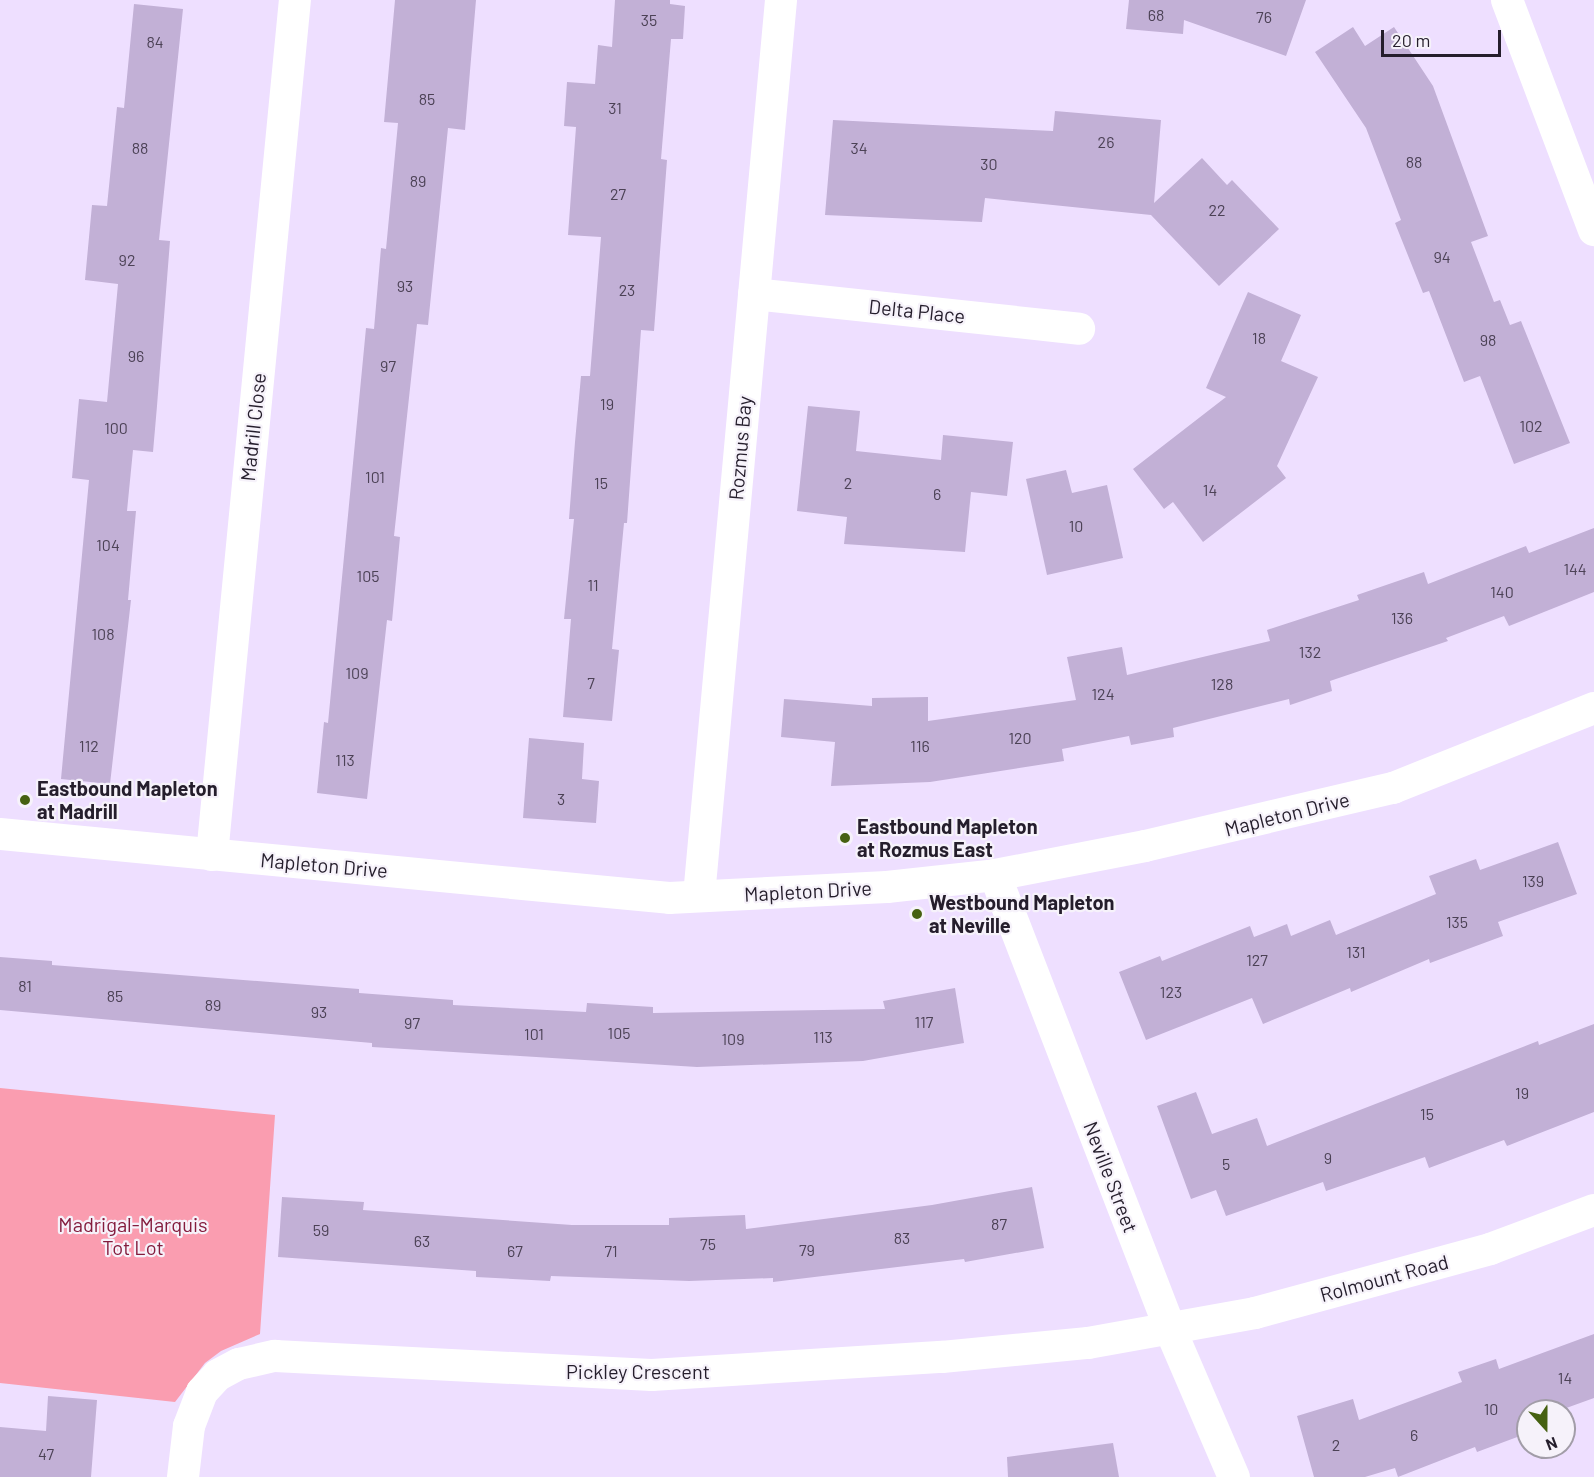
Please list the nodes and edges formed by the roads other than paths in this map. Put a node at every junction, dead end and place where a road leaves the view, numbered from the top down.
1 (295, 0) edge
2 (781, 0) edge
3 (1507, 0) edge
4 (1594, 230) edge
5 (754, 294) junction
6 (1079, 329) dead end
7 (1594, 708) edge
8 (0, 834) edge
9 (212, 855) junction
10 (995, 875) junction
11 (699, 896) junction
12 (1594, 1210) edge
13 (1171, 1331) junction
14 (183, 1477) edge
15 (1234, 1477) edge

1 - 9 street, Madrill Close
2 - 5 street, Rozmus Bay
3 - 4 street
5 - 6 street, Delta Place
5 - 11 street, Rozmus Bay
7 - 10 street, Mapleton Drive
8 - 9 street, Mapleton Drive
9 - 11 street, Mapleton Drive
10 - 11 street, Mapleton Drive
10 - 13 street, Neville Street
12 - 13 street, Rolmount Road
13 - 14 street, Pickley Crescent
13 - 15 street, Neville Street

